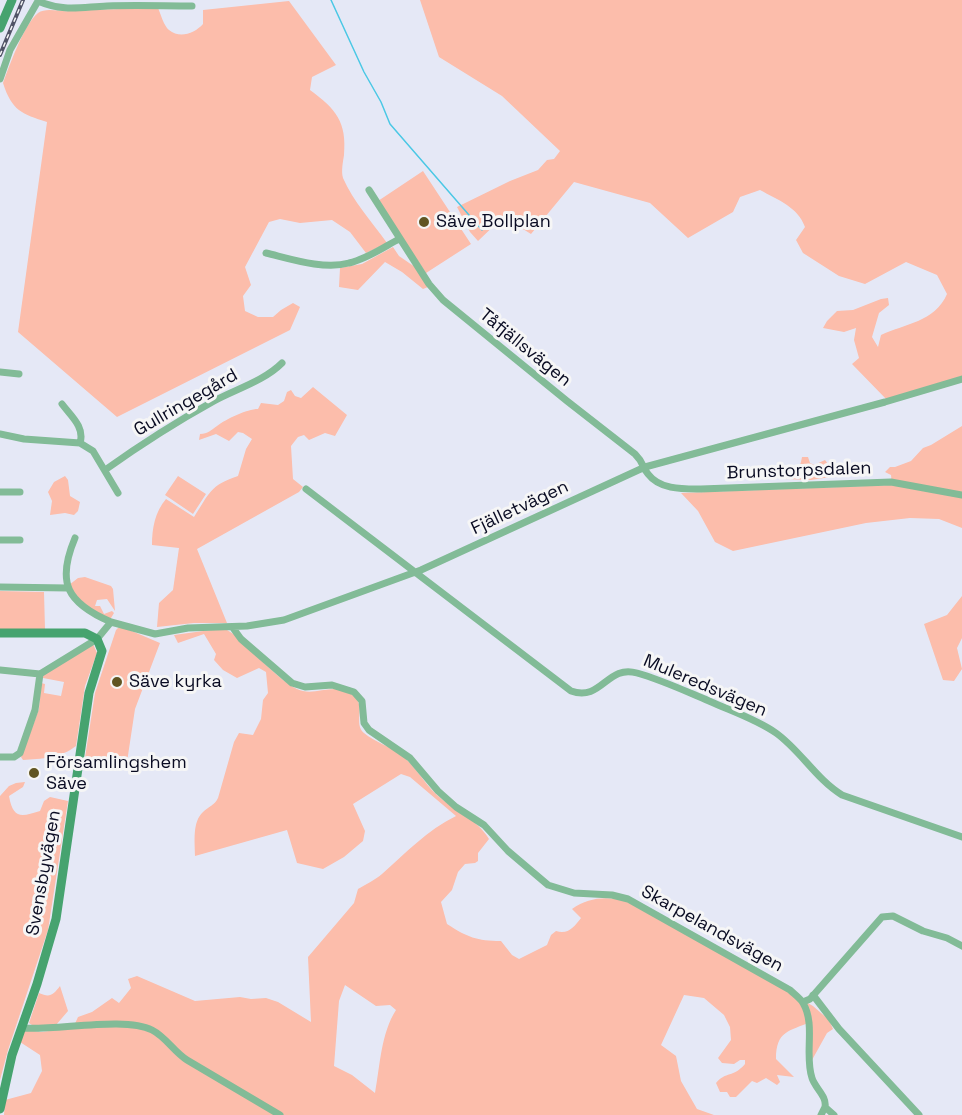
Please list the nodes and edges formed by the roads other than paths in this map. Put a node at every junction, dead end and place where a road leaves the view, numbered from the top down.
1 (12, 0) edge
2 (192, 6) dead end
3 (0, 28) edge
4 (0, 79) edge
5 (369, 190) dead end
6 (399, 239) junction
7 (266, 253) dead end
8 (282, 363) dead end
9 (0, 372) edge
10 (20, 374) dead end
11 (962, 379) edge
12 (62, 404) dead end
13 (0, 434) edge
14 (80, 443) junction
15 (645, 467) junction
16 (105, 470) junction
17 (306, 489) dead end
18 (0, 492) edge
19 (20, 492) dead end
20 (118, 493) dead end
21 (962, 495) edge
22 (75, 538) dead end
23 (0, 540) edge
24 (20, 540) dead end
25 (415, 573) junction
26 (0, 587) edge
27 (68, 588) junction
28 (111, 622) junction
29 (233, 627) junction
30 (0, 633) edge
31 (97, 639) junction
32 (0, 670) edge
33 (40, 674) junction
34 (0, 757) edge
35 (962, 837) edge
36 (962, 946) edge
37 (813, 995) junction
38 (803, 1002) junction
39 (22, 1028) junction
40 (825, 1107) junction
41 (0, 1109) edge
42 (280, 1115) edge
43 (821, 1115) edge
44 (834, 1115) edge
45 (919, 1115) edge

1 - 3 street
2 - 4 street
5 - 6 street, Tåfjällsvägen
6 - 7 street
6 - 15 street, Tåfjällsvägen
8 - 16 street, Gullringegård
9 - 10 street
11 - 15 street, Fjälletvägen
12 - 14 street
13 - 14 street
14 - 16 street
15 - 21 street, Brunstorpsdalen
15 - 25 street, Fjälletvägen
16 - 20 street
17 - 25 street
18 - 19 street
22 - 27 street
23 - 24 street
25 - 29 street, Fjälletvägen
25 - 35 street, Muleredsvägen
26 - 27 street
27 - 28 street, Fjälletvägen
28 - 29 street, Fjälletvägen
28 - 31 street
29 - 38 street, Skarpelandsvägen
30 - 31 street
31 - 33 street
31 - 39 street, Svensbyvägen
32 - 33 street
33 - 34 street
36 - 37 street
37 - 38 street
37 - 45 street
38 - 40 street
39 - 41 street, Svensbyvägen
39 - 42 street
40 - 43 street
40 - 44 street

